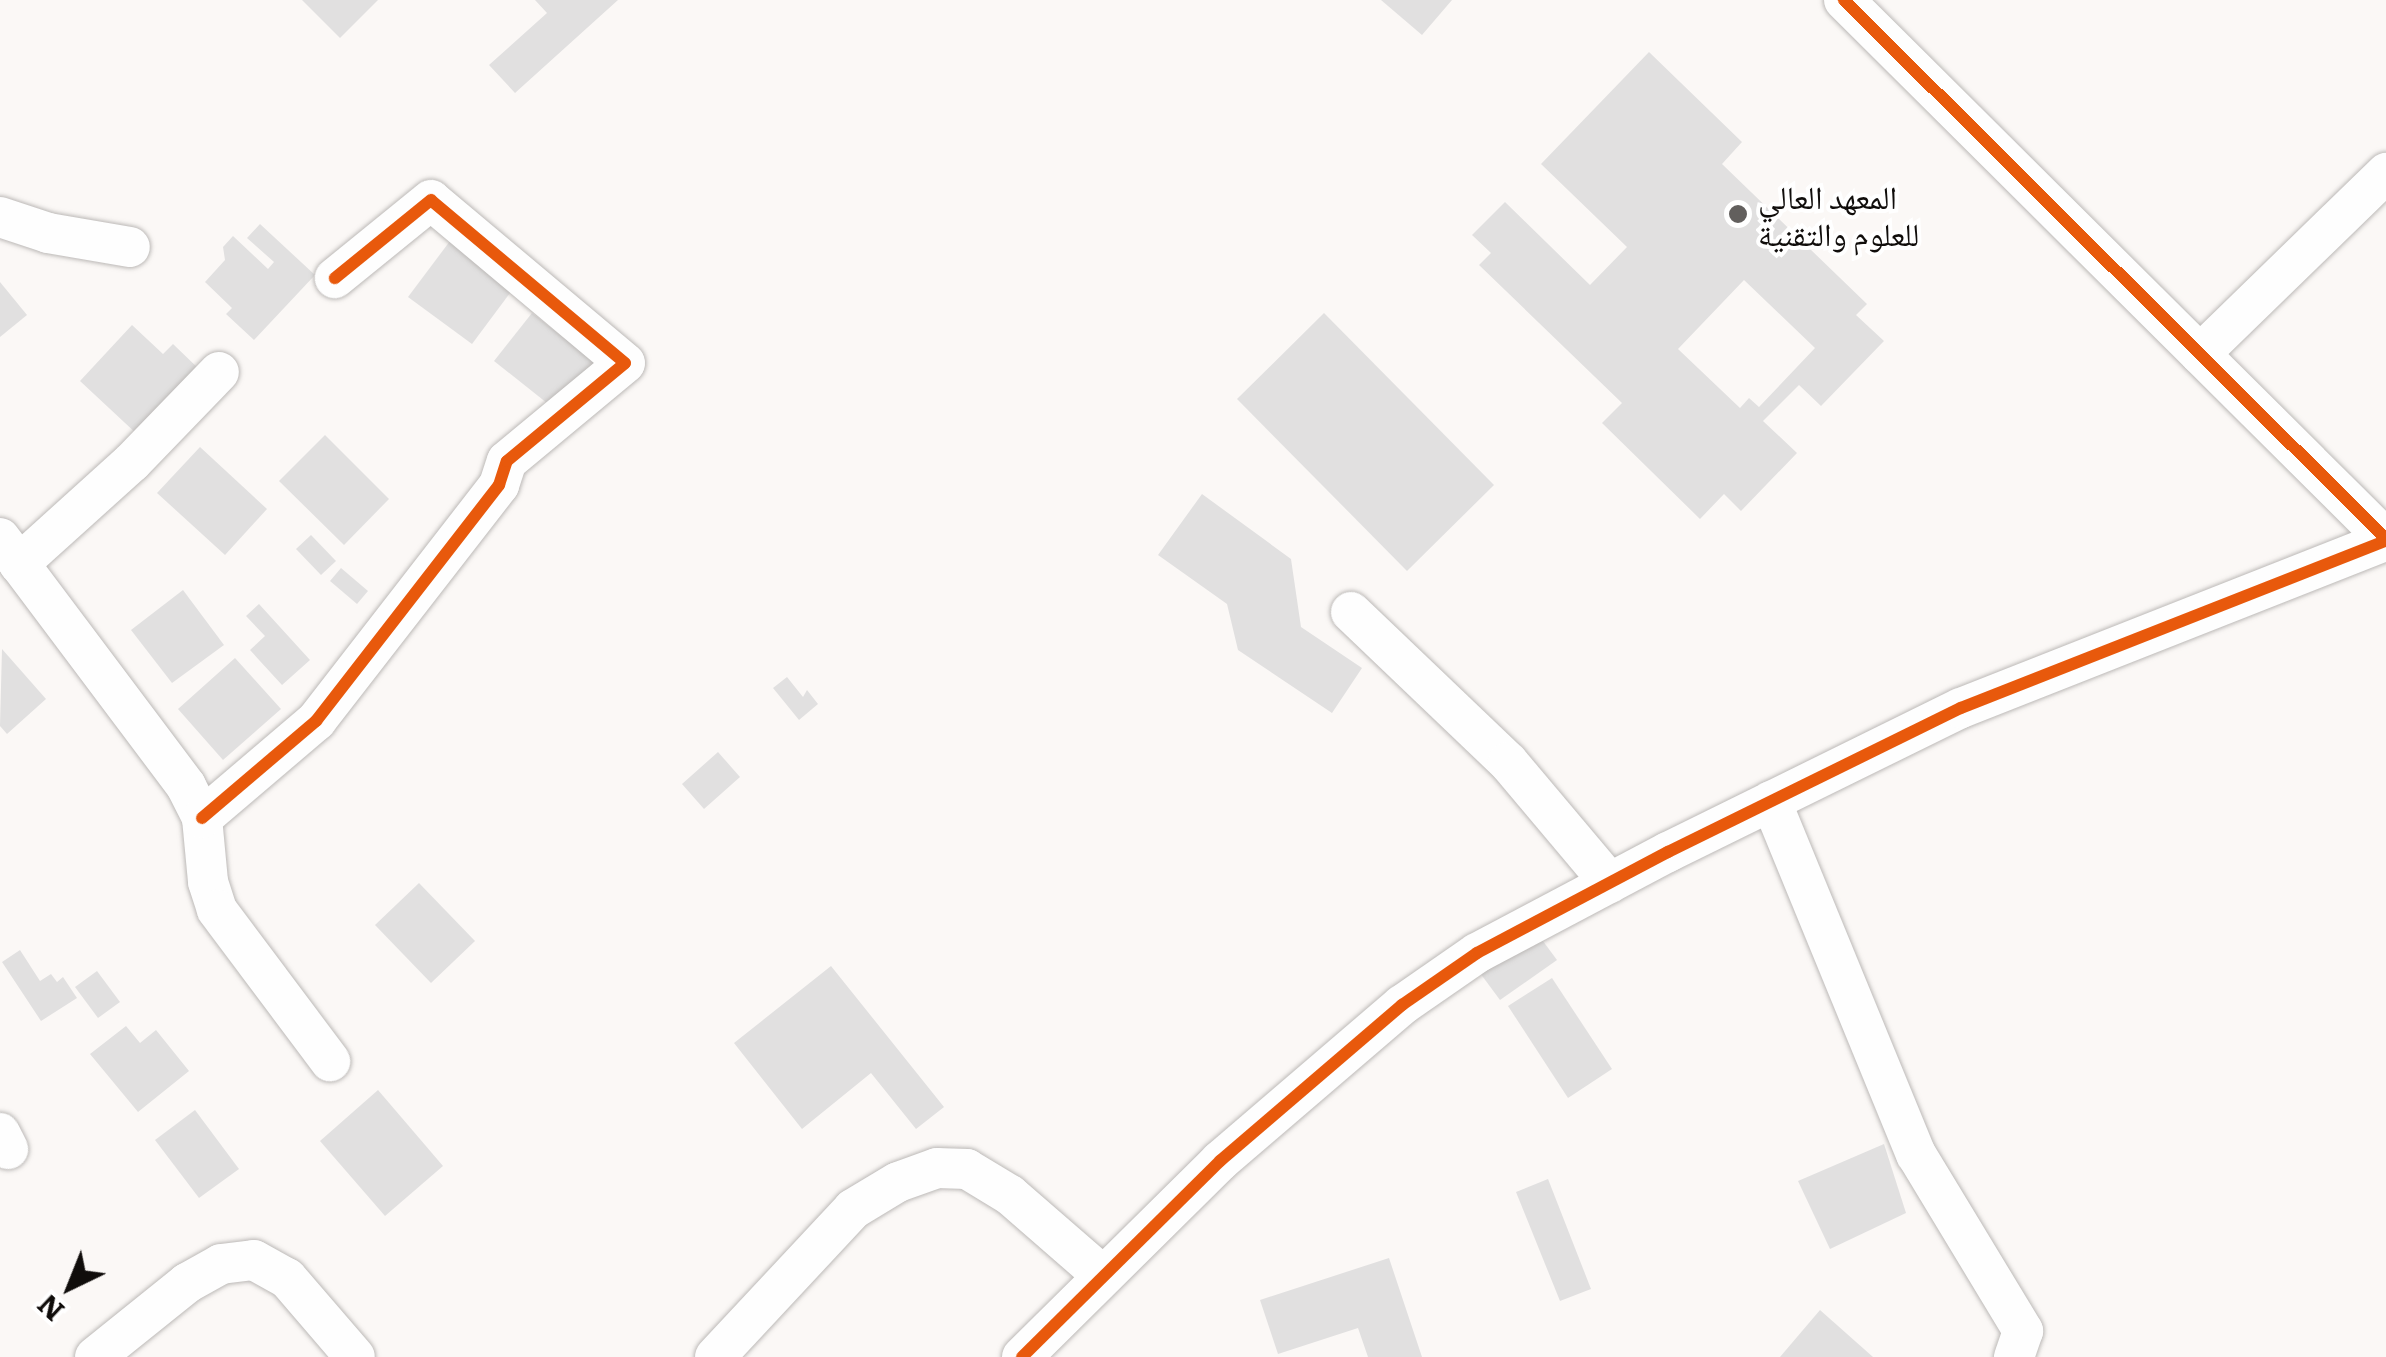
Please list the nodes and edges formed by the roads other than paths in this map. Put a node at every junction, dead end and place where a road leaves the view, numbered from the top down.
1 (1844, 0) edge
2 (2386, 173) edge
3 (0, 217) edge
4 (130, 248) dead end
5 (335, 278) dead end
6 (2200, 354) junction
7 (220, 372) dead end
8 (2386, 540) edge
9 (10, 551) edge
10 (1351, 612) dead end
11 (1771, 801) junction
12 (202, 818) junction
13 (1610, 883) junction
14 (330, 1061) dead end
15 (1101, 1274) junction
16 (96, 1357) edge
17 (355, 1357) edge
18 (714, 1357) edge
19 (1022, 1357) edge
20 (2014, 1357) edge

1 - 6 street
2 - 6 street
3 - 4 street
5 - 12 street
6 - 8 street
7 - 9 street
8 - 11 street
9 - 12 street
10 - 13 street
11 - 13 street
11 - 20 street
12 - 14 street
13 - 15 street
15 - 18 street
15 - 19 street
16 - 17 street

